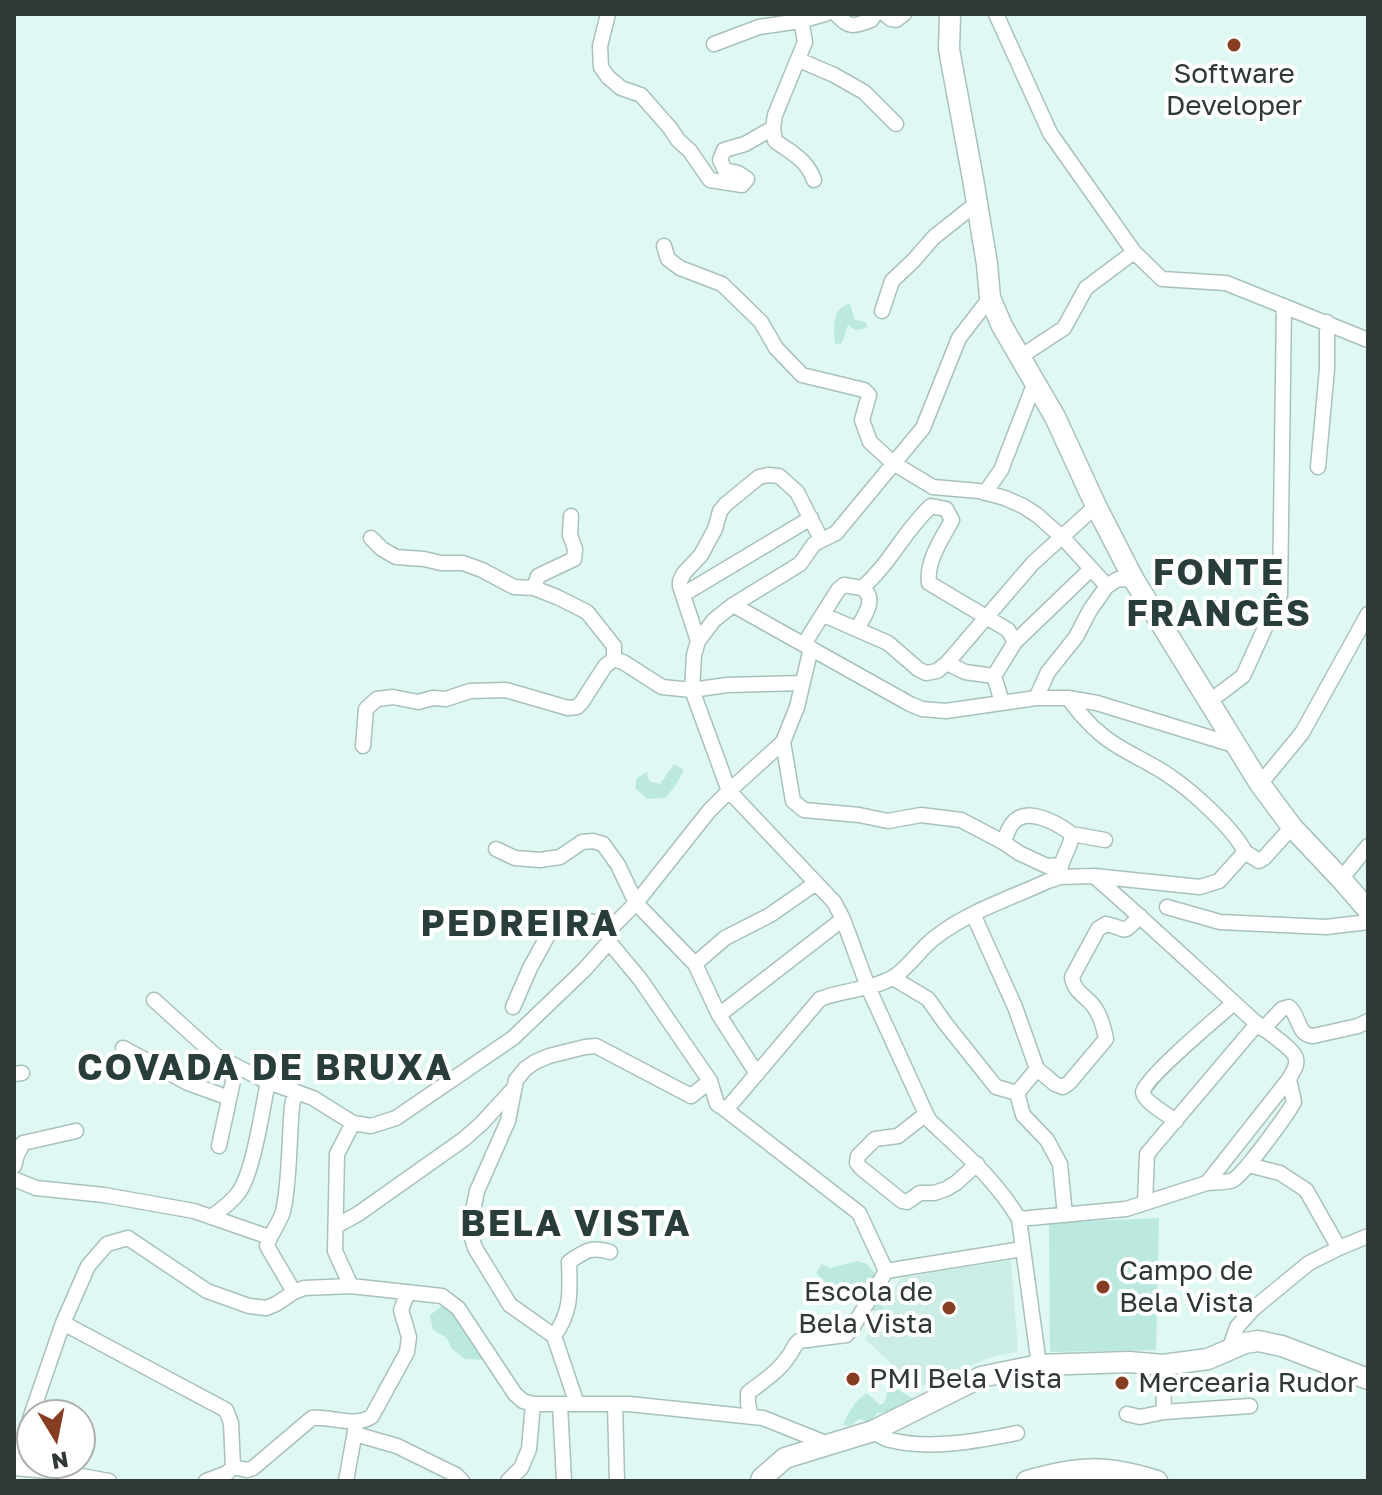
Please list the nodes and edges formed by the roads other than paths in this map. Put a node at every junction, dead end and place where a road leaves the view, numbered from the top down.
1 (608, 14) edge
2 (825, 14) edge
3 (836, 14) edge
4 (875, 14) edge
5 (885, 14) edge
6 (904, 14) edge
7 (951, 14) edge
8 (996, 16) edge
9 (800, 18) edge
10 (714, 44) dead end
11 (799, 60) junction
12 (896, 124) dead end
13 (773, 128) junction
14 (814, 180) dead end
15 (977, 203) junction
16 (664, 246) dead end
17 (1134, 252) junction
18 (990, 298) junction
19 (1284, 306) junction
20 (882, 311) dead end
21 (1327, 322) junction
22 (1368, 340) edge
23 (1020, 357) junction
24 (1035, 382) junction
25 (893, 463) junction
26 (1318, 467) dead end
27 (954, 489) junction
28 (985, 493) junction
29 (1096, 506) junction
30 (946, 509) junction
31 (571, 516) dead end
32 (811, 518) junction
33 (1062, 537) junction
34 (371, 538) dead end
35 (821, 539) junction
36 (1091, 569) junction
37 (1134, 580) junction
38 (1107, 586) junction
39 (534, 588) junction
40 (862, 588) junction
41 (684, 594) junction
42 (733, 605) junction
43 (1368, 614) edge
44 (824, 615) junction
45 (987, 617) junction
46 (857, 629) junction
47 (698, 641) junction
48 (1015, 642) junction
49 (807, 646) junction
50 (614, 659) junction
51 (947, 663) junction
52 (994, 676) junction
53 (802, 683) junction
54 (692, 690) junction
55 (1036, 698) junction
56 (1068, 698) junction
57 (1210, 701) junction
58 (1002, 702) junction
59 (783, 742) junction
60 (363, 746) dead end
61 (1238, 747) junction
62 (1260, 784) junction
63 (729, 791) junction
64 (1292, 827) junction
65 (1072, 834) junction
66 (1105, 840) dead end
67 (1003, 842) junction
68 (1368, 846) edge
69 (496, 849) dead end
70 (1245, 852) junction
71 (1060, 871) junction
72 (1094, 876) junction
73 (1341, 879) junction
74 (816, 883) junction
75 (1173, 884) junction
76 (636, 903) junction
77 (1167, 907) junction
78 (1368, 910) edge
79 (973, 914) junction
80 (843, 919) junction
81 (1146, 921) junction
82 (1368, 922) edge
83 (609, 936) junction
84 (695, 964) junction
85 (893, 978) junction
86 (868, 987) junction
87 (154, 1000) dead end
88 (1234, 1003) junction
89 (513, 1007) dead end
90 (719, 1015) junction
91 (1368, 1021) edge
92 (1260, 1027) junction
93 (123, 1048) dead end
94 (236, 1067) junction
95 (1037, 1069) junction
96 (757, 1074) junction
97 (1289, 1079) junction
98 (710, 1081) junction
99 (268, 1082) junction
100 (516, 1087) junction
101 (295, 1091) junction
102 (1017, 1093) junction
103 (691, 1096) junction
104 (229, 1098) junction
105 (722, 1107) junction
106 (926, 1114) junction
107 (1176, 1121) junction
108 (353, 1123) junction
109 (76, 1131) dead end
110 (219, 1146) dead end
111 (977, 1164) junction
112 (1248, 1165) junction
113 (14, 1166) edge
114 (14, 1179) edge
115 (1207, 1183) junction
116 (1145, 1203) junction
117 (1065, 1215) junction
118 (211, 1217) junction
119 (1019, 1219) junction
120 (336, 1226) junction
121 (1368, 1236) edge
122 (269, 1237) junction
123 (1339, 1248) junction
124 (1022, 1249) junction
125 (610, 1252) dead end
126 (886, 1271) junction
127 (351, 1286) junction
128 (294, 1292) junction
129 (408, 1292) junction
130 (63, 1323) junction
131 (554, 1336) junction
132 (1229, 1350) junction
133 (1039, 1365) junction
134 (1163, 1365) junction
135 (1367, 1373) edge
136 (533, 1404) junction
137 (577, 1404) junction
138 (615, 1404) junction
139 (560, 1405) junction
140 (1250, 1406) dead end
141 (1164, 1412) junction
142 (1127, 1414) dead end
143 (751, 1417) junction
144 (356, 1428) junction
145 (873, 1431) junction
146 (1017, 1433) dead end
147 (828, 1444) junction
148 (14, 1466) edge
149 (233, 1467) junction
150 (255, 1475) edge
151 (109, 1481) edge
152 (206, 1481) edge
153 (346, 1481) edge
154 (462, 1481) edge
155 (508, 1481) edge
156 (564, 1481) edge
157 (617, 1481) edge
158 (761, 1481) edge
159 (1027, 1481) edge
160 (1157, 1481) edge

1 - 13 street
2 - 9 street
3 - 4 street
5 - 6 street
7 - 15 street
8 - 17 street
9 - 10 street
9 - 11 street
11 - 12 street
11 - 13 street
13 - 14 street
15 - 18 street
15 - 20 street
16 - 25 street
17 - 19 street
17 - 23 street
18 - 23 street
18 - 25 street
19 - 21 street
19 - 57 street
21 - 22 street
21 - 26 street
23 - 24 street
24 - 28 street
24 - 29 street
25 - 27 street
25 - 35 street
27 - 28 street
27 - 30 street
28 - 33 street
29 - 33 street
29 - 37 street
30 - 40 street
30 - 45 street
31 - 39 street
32 - 35 street
32 - 41 street
32 - 41 street
33 - 36 street
33 - 45 street
34 - 39 street
35 - 42 street
36 - 38 street
36 - 48 street
37 - 38 street
37 - 57 street
38 - 55 street
39 - 50 street
40 - 44 street
40 - 46 street
41 - 47 street
42 - 47 street
42 - 49 street
43 - 62 street
44 - 46 street
44 - 49 street
45 - 48 street
45 - 51 street
46 - 51 street
47 - 54 street
48 - 52 street
49 - 53 street
49 - 58 street
50 - 54 street
50 - 60 street
51 - 52 street
52 - 58 street
53 - 54 street
53 - 59 street
54 - 63 street
55 - 56 street
55 - 58 street
56 - 61 street
56 - 70 street
57 - 61 street
59 - 63 street
59 - 67 street
61 - 62 street
62 - 64 street
63 - 74 street
63 - 76 street
64 - 70 street
64 - 73 street
65 - 66 street
65 - 67 street
65 - 71 street
67 - 71 street
68 - 73 street
69 - 76 street
70 - 75 street
71 - 72 street
71 - 79 street
72 - 75 street
72 - 81 street
73 - 78 street
74 - 80 street
74 - 84 street
75 - 77 street
76 - 83 street
76 - 84 street
77 - 81 street
77 - 82 street
79 - 85 street
79 - 95 street
80 - 86 street
80 - 90 street
81 - 88 street
81 - 95 street
83 - 89 street
83 - 98 street
83 - 108 street
84 - 90 street
85 - 86 street
85 - 102 street
86 - 96 street
86 - 106 street
87 - 94 street
88 - 92 street
88 - 107 street
90 - 96 street
91 - 92 street
92 - 97 street
92 - 107 street
93 - 104 street
94 - 99 street
94 - 104 street
95 - 102 street
96 - 105 street
97 - 112 street
97 - 115 street
98 - 103 street
98 - 105 street
99 - 101 street
99 - 118 street
100 - 103 street
100 - 120 street
100 - 131 street
101 - 108 street
101 - 122 street
102 - 117 street
103 - 105 street
104 - 110 street
105 - 126 street
106 - 111 street
106 - 111 street
107 - 116 street
108 - 120 street
109 - 113 street
111 - 119 street
112 - 115 street
112 - 123 street
114 - 118 street
115 - 116 street
116 - 117 street
117 - 119 street
118 - 122 street
119 - 124 street
120 - 127 street
121 - 123 street
122 - 128 street
123 - 132 street
124 - 126 street
124 - 133 street
125 - 131 street
126 - 143 street
127 - 128 street
127 - 129 street
128 - 130 street
129 - 136 street
129 - 144 street
130 - 148 street
130 - 149 street
131 - 137 street
132 - 134 street
132 - 135 street
133 - 134 street
133 - 145 street
134 - 141 street
136 - 139 street
136 - 155 street
137 - 138 street
137 - 139 street
138 - 143 street
138 - 157 street
139 - 156 street
140 - 141 street
141 - 142 street
143 - 147 street
144 - 150 street
144 - 153 street
144 - 154 street
145 - 146 street
145 - 147 street
147 - 158 street
148 - 151 street
149 - 150 street
149 - 152 street
159 - 160 street

